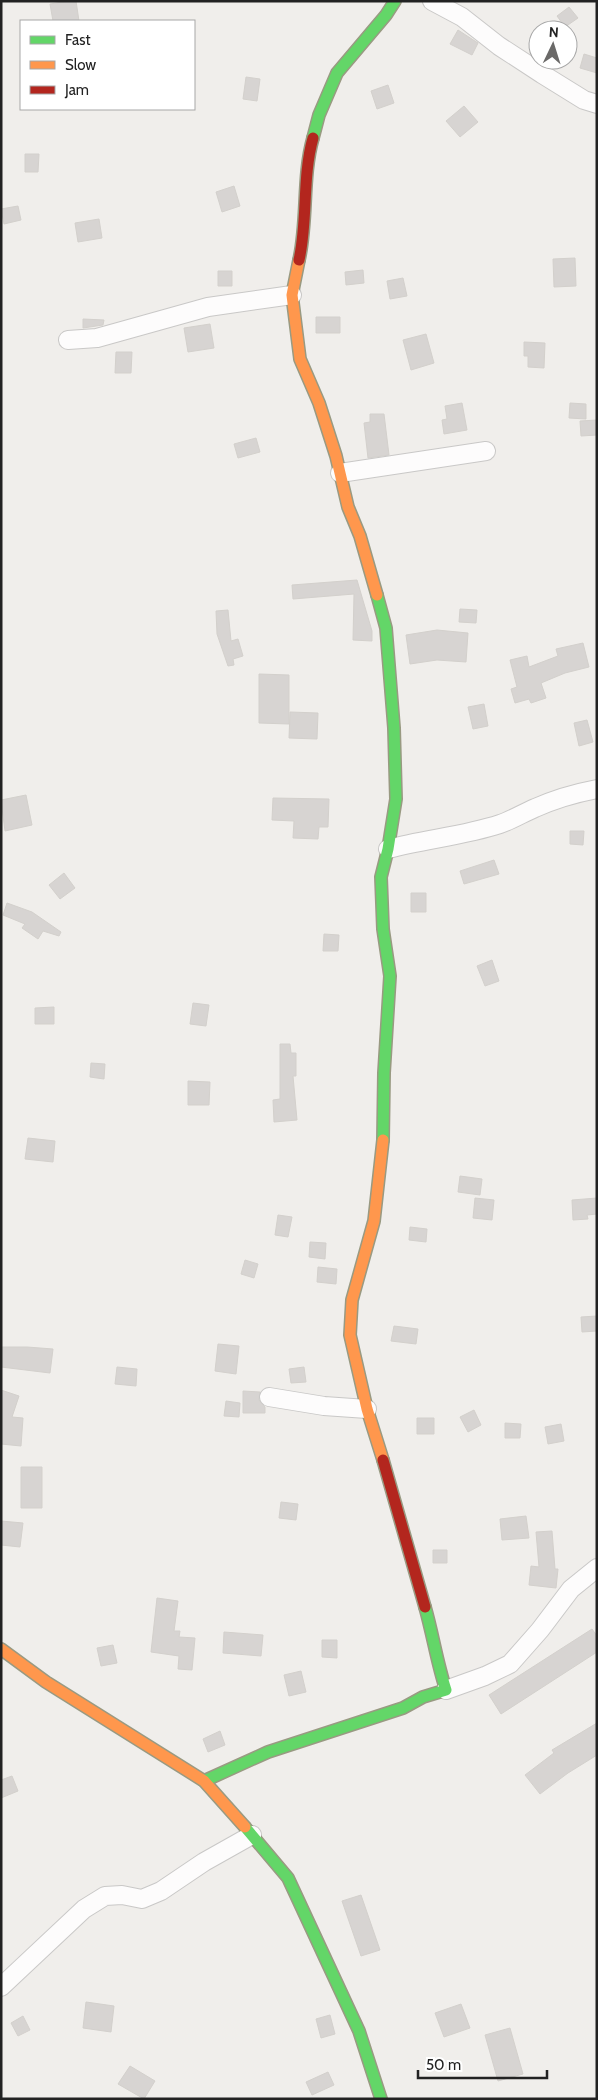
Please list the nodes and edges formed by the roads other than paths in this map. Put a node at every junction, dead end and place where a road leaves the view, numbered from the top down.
1 (395, 1) edge
2 (432, 1) edge
3 (597, 104) edge
4 (292, 295) junction
5 (68, 340) dead end
6 (486, 451) dead end
7 (340, 473) junction
8 (597, 789) edge
9 (388, 849) junction
10 (270, 1397) dead end
11 (367, 1409) junction
12 (597, 1568) edge
13 (1, 1649) edge
14 (446, 1690) junction
15 (204, 1780) junction
16 (252, 1835) junction
17 (1, 1987) edge
18 (380, 2099) edge

1 - 4 street
2 - 3 street
4 - 5 street
4 - 7 street
6 - 7 street
7 - 9 street
8 - 9 street
9 - 11 street
10 - 11 street
11 - 14 street
12 - 14 street
13 - 15 street
14 - 15 street
15 - 16 street
16 - 17 street
16 - 18 street

